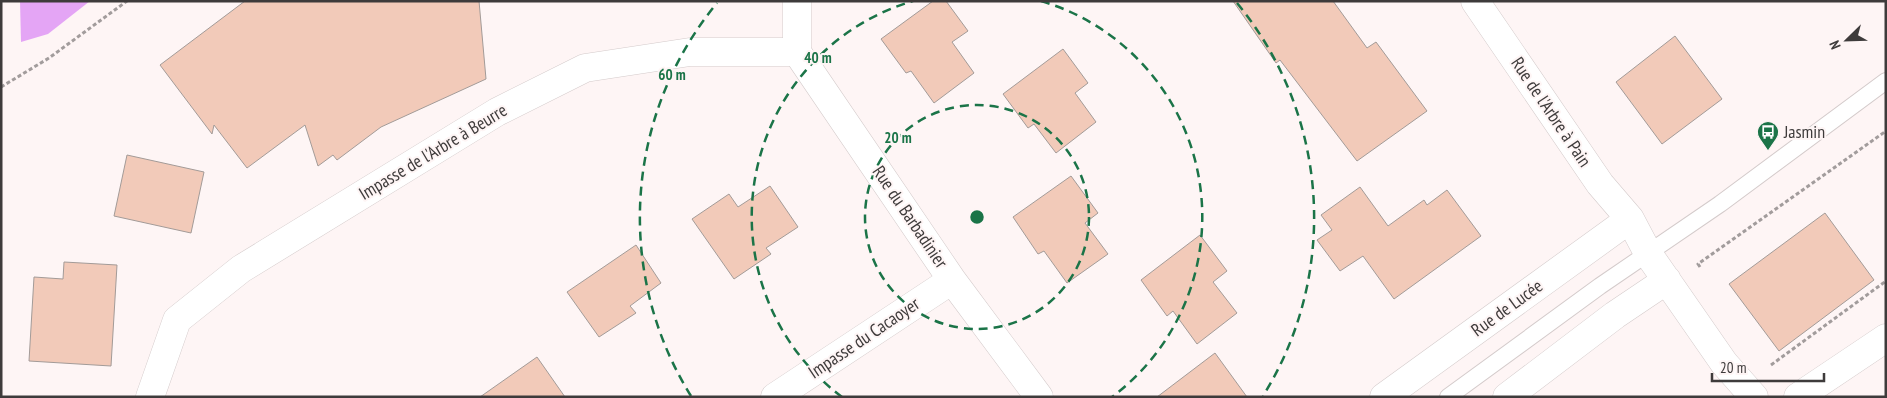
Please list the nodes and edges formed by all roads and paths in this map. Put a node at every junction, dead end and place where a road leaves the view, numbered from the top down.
1 (127, 1) edge
2 (797, 1) edge
3 (1475, 1) edge
4 (797, 52) junction
5 (1886, 80) edge
6 (1, 87) edge
7 (1886, 131) edge
8 (1630, 220) junction
9 (1649, 255) junction
10 (1702, 272) dead end
11 (952, 280) junction
12 (1667, 280) junction
13 (1886, 281) edge
14 (1886, 338) edge
15 (1771, 365) dead end
16 (150, 397) edge
17 (775, 397) edge
18 (1039, 397) edge
19 (1384, 397) edge
20 (1448, 397) edge
21 (1507, 397) edge
22 (1754, 397) edge
23 (1798, 397) edge

1 - 6 path
2 - 4 street
3 - 8 street, Rue de l'Arbre à Pain
4 - 11 street, Rue du Barbadinier
4 - 16 street, Impasse de l'Arbre à Beurre
5 - 9 lane
7 - 10 path
8 - 9 street, Rue de l'Arbre à Pain
8 - 19 street, Rue de Lucée
9 - 12 street, Rue de l'Arbre à Pain
9 - 20 lane
11 - 17 street, Impasse du Cacaoyer
11 - 18 street, Rue du Barbadinier
12 - 21 street
12 - 22 street, Rue de l'Arbre à Pain
13 - 15 path
14 - 23 street

